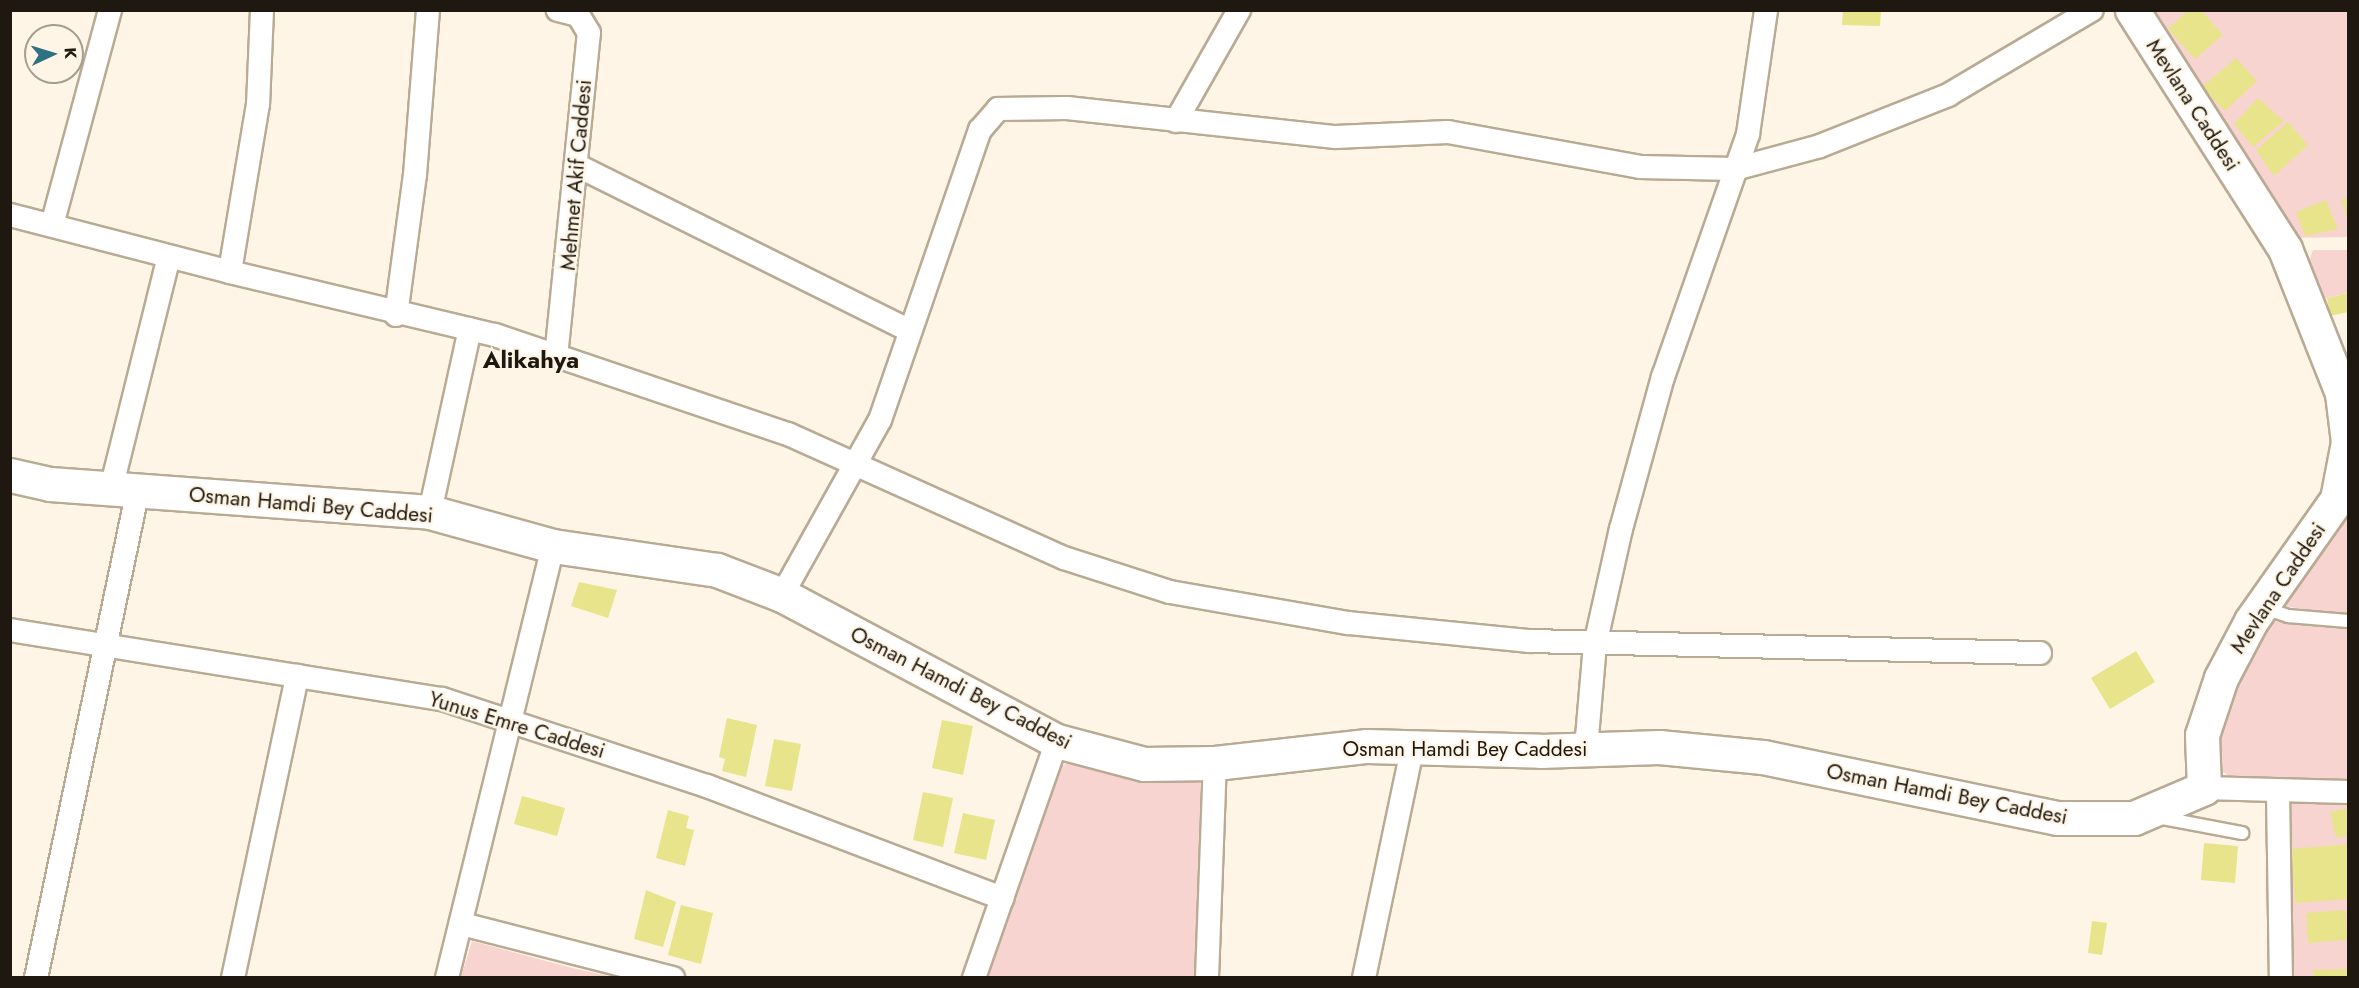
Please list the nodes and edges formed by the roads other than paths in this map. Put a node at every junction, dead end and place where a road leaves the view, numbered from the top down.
1 (110, 10) edge
2 (262, 10) edge
3 (428, 10) edge
4 (1239, 10) edge
5 (1766, 10) edge
6 (2092, 10) edge
7 (2132, 10) edge
8 (574, 12) edge
9 (1176, 121) junction
10 (576, 165) junction
11 (1735, 169) junction
12 (10, 215) edge
13 (52, 225) junction
14 (169, 257) junction
15 (230, 272) junction
16 (396, 315) junction
17 (470, 329) junction
18 (910, 331) junction
19 (556, 357) junction
20 (860, 464) junction
21 (10, 476) edge
22 (125, 490) junction
23 (430, 512) junction
24 (553, 546) junction
25 (782, 595) junction
26 (2261, 606) junction
27 (2349, 621) edge
28 (10, 630) edge
29 (104, 642) junction
30 (1595, 645) junction
31 (2040, 653) dead end
32 (297, 676) junction
33 (508, 719) junction
34 (1057, 741) junction
35 (1413, 746) junction
36 (1586, 749) junction
37 (1215, 763) junction
38 (2204, 788) junction
39 (2349, 792) edge
40 (2278, 793) junction
41 (2148, 813) junction
42 (2242, 833) dead end
43 (1002, 898) junction
44 (462, 924) junction
45 (36, 978) edge
46 (233, 978) edge
47 (447, 978) edge
48 (673, 978) edge
49 (974, 978) edge
50 (1207, 978) edge
51 (1364, 978) edge
52 (2281, 978) edge

1 - 13 street
2 - 15 street
3 - 16 street
4 - 9 street
5 - 11 street
6 - 11 street
7 - 26 street, Mevlana Caddesi
8 - 10 street, Mehmet Akif Caddesi
9 - 11 street
9 - 18 street
10 - 18 street
10 - 19 street, Mehmet Akif Caddesi
11 - 30 street
12 - 13 street
13 - 14 street
14 - 15 street
14 - 22 street
15 - 16 street
16 - 17 street
17 - 19 street
17 - 23 street
18 - 20 street
19 - 20 street
20 - 25 street
20 - 30 street
21 - 22 street, Osman Hamdi Bey Caddesi
22 - 23 street, Osman Hamdi Bey Caddesi
22 - 29 street
23 - 24 street, Osman Hamdi Bey Caddesi
24 - 25 street, Osman Hamdi Bey Caddesi
24 - 33 street
25 - 34 street, Osman Hamdi Bey Caddesi
26 - 27 lane
26 - 38 street, Mevlana Caddesi
28 - 29 street, Yunus Emre Caddesi
29 - 32 street, Yunus Emre Caddesi
29 - 45 street
30 - 31 street
30 - 36 street
32 - 33 street, Yunus Emre Caddesi
32 - 46 street
33 - 43 street, Yunus Emre Caddesi
33 - 44 street
34 - 37 street, Osman Hamdi Bey Caddesi
34 - 43 street
35 - 36 street, Osman Hamdi Bey Caddesi
35 - 37 street, Osman Hamdi Bey Caddesi
35 - 51 street
36 - 41 street, Osman Hamdi Bey Caddesi
37 - 50 street
38 - 40 street
38 - 41 street, Osman Hamdi Bey Caddesi
39 - 40 street
40 - 52 street
41 - 42 lane
43 - 49 street
44 - 47 street
44 - 48 street

